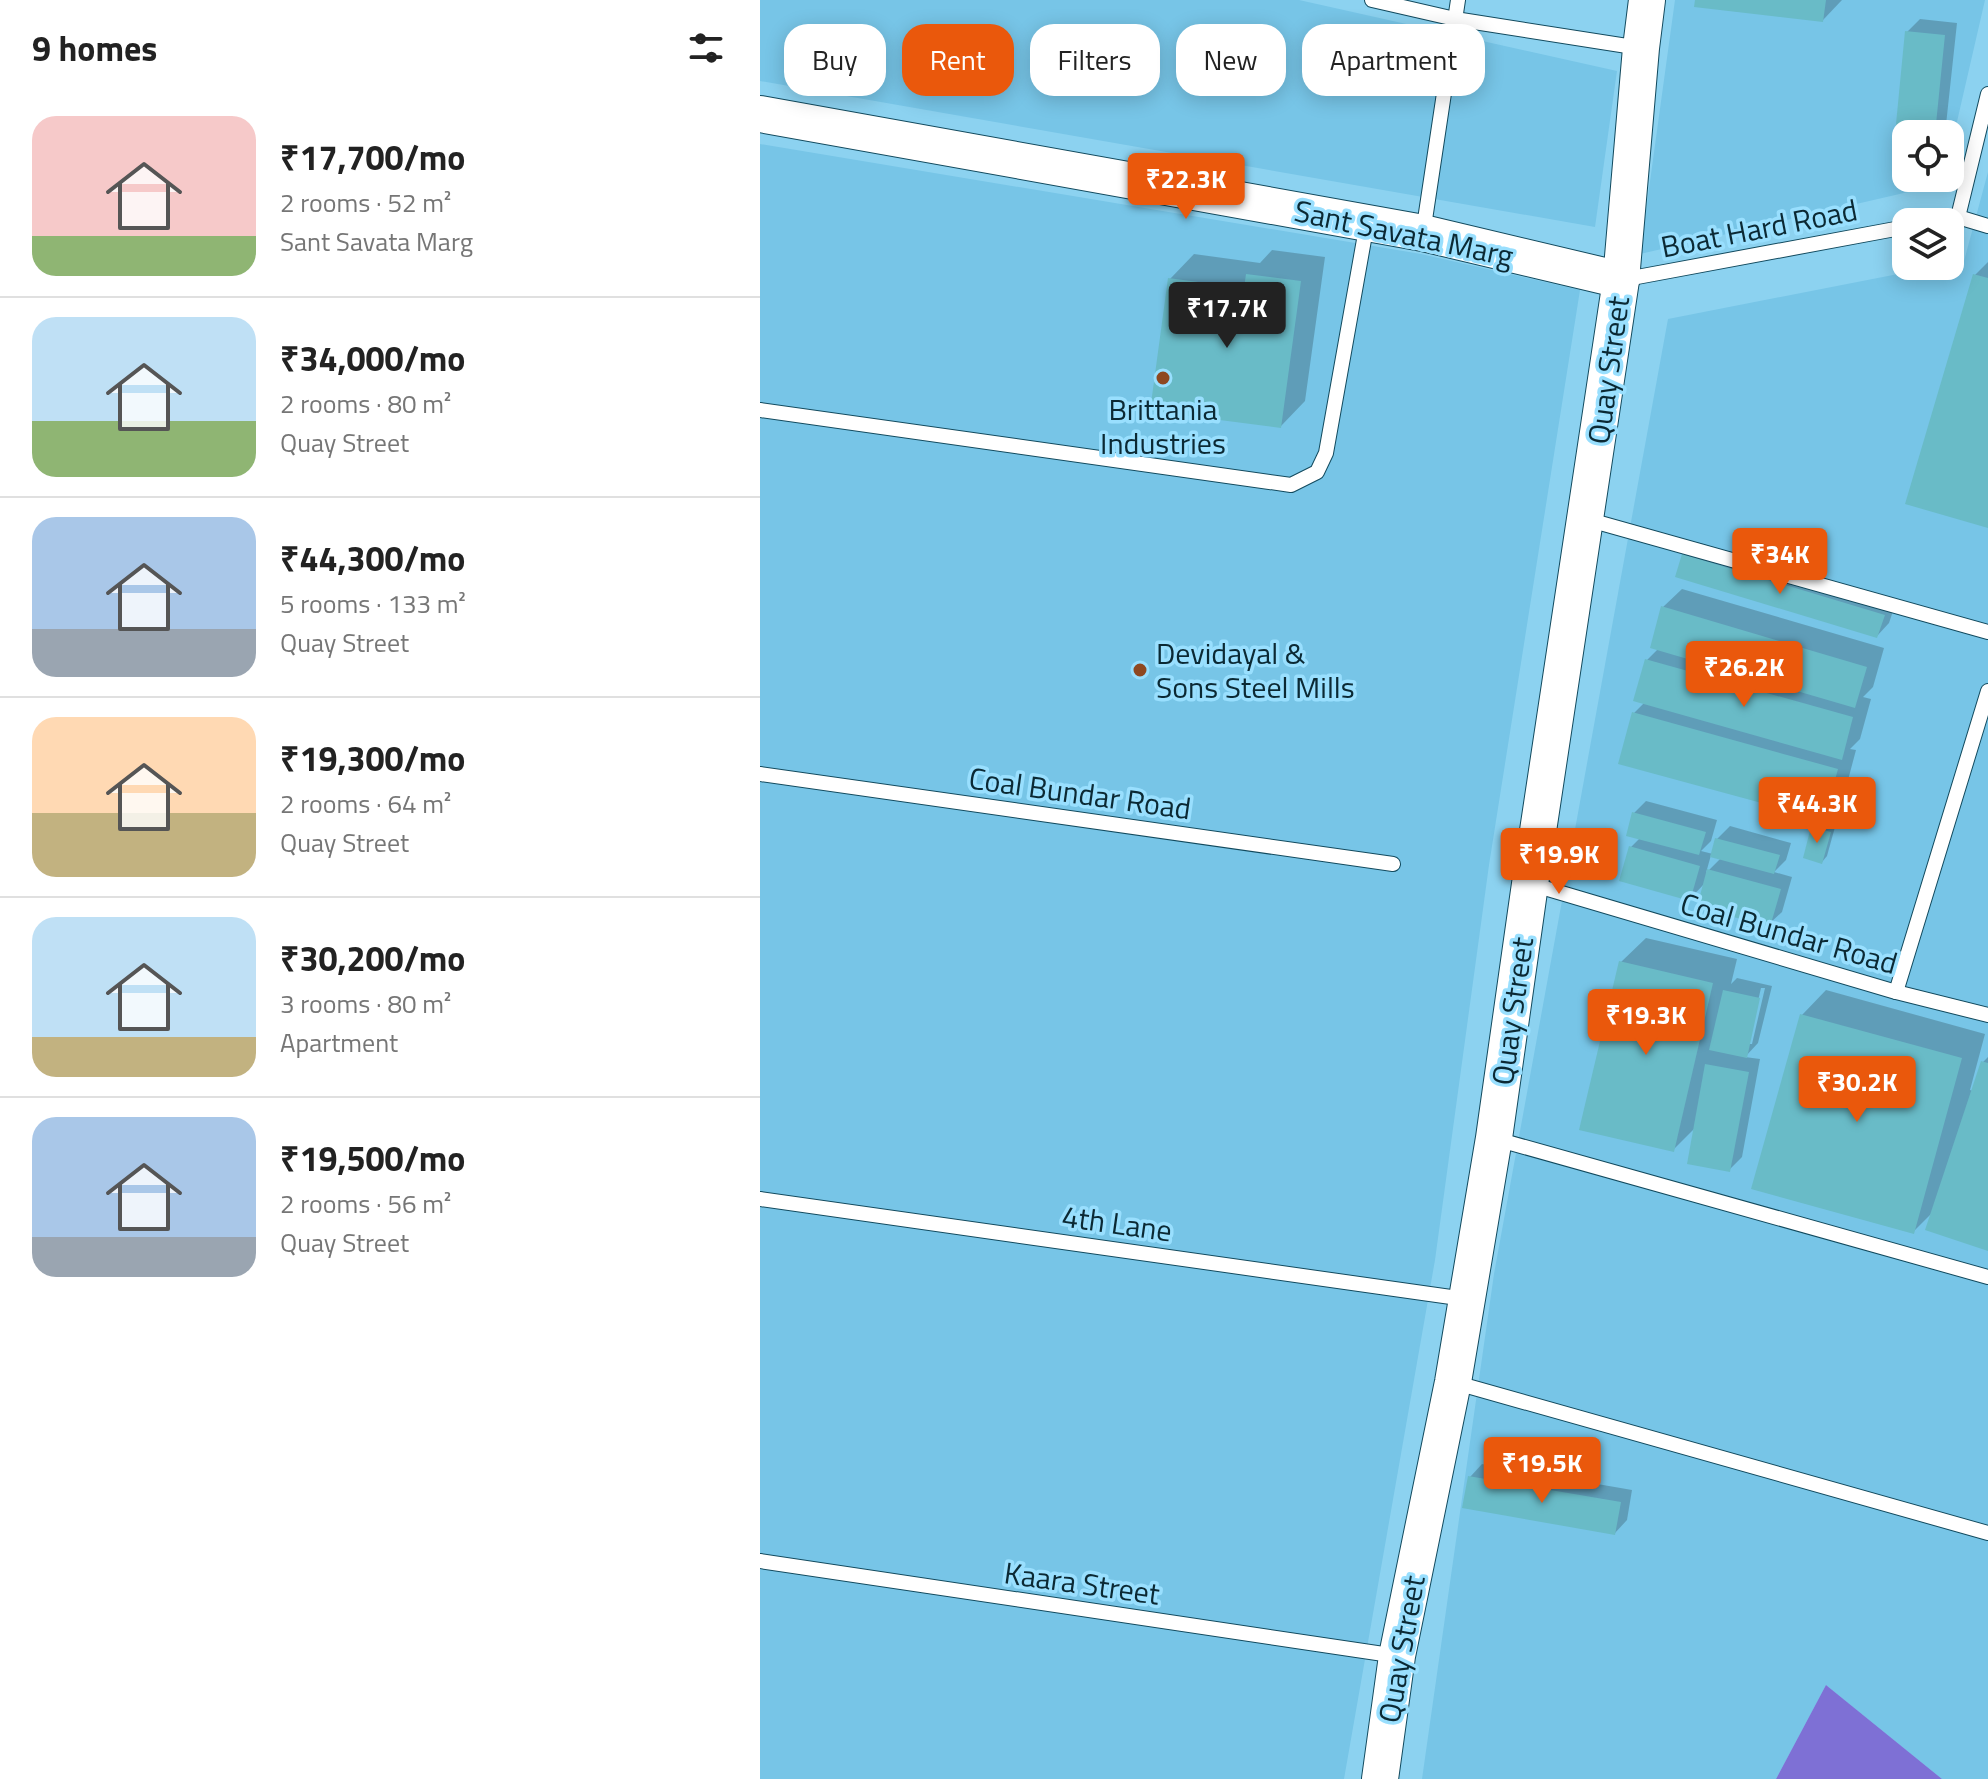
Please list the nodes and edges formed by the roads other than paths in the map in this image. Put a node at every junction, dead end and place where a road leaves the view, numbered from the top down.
1 (1372, 0) edge
2 (1458, 0) edge
3 (1647, 0) edge
4 (1455, 19) junction
5 (1641, 48) junction
6 (1988, 94) edge
7 (760, 114) edge
8 (1960, 208) edge
9 (1964, 219) edge
10 (1367, 223) junction
11 (1988, 226) edge
12 (1892, 230) edge
13 (1423, 233) junction
14 (1621, 280) junction
15 (760, 410) edge
16 (1586, 519) junction
17 (1988, 632) edge
18 (1988, 691) edge
19 (760, 774) edge
20 (1393, 864) dead end
21 (1530, 884) junction
22 (1896, 992) junction
23 (1988, 1015) edge
24 (1494, 1138) junction
25 (760, 1199) edge
26 (1988, 1277) edge
27 (1466, 1299) junction
28 (1453, 1382) junction
29 (1988, 1533) edge
30 (760, 1561) edge
31 (1397, 1656) junction
32 (1380, 1779) edge

1 - 4 lane
2 - 4 lane
3 - 5 street, Quay Street
4 - 5 lane
4 - 13 lane
5 - 14 street, Quay Street
6 - 8 lane
7 - 10 street, Sant Savata Marg
9 - 11 lane
10 - 13 street, Sant Savata Marg
10 - 15 lane
12 - 14 lane, Boat Hard Road
13 - 14 street, Sant Savata Marg
14 - 16 street, Quay Street
16 - 17 lane
16 - 21 street, Quay Street
18 - 22 lane
19 - 20 lane, Coal Bundar Road
21 - 22 lane, Coal Bundar Road
21 - 24 street, Quay Street
22 - 23 lane, Coal Bundar Road
24 - 26 lane
24 - 27 street, Quay Street
25 - 27 lane, 4th Lane
27 - 28 street, Quay Street
28 - 29 lane
28 - 31 street, Quay Street
30 - 31 lane, Kaara Street
31 - 32 street, Quay Street

